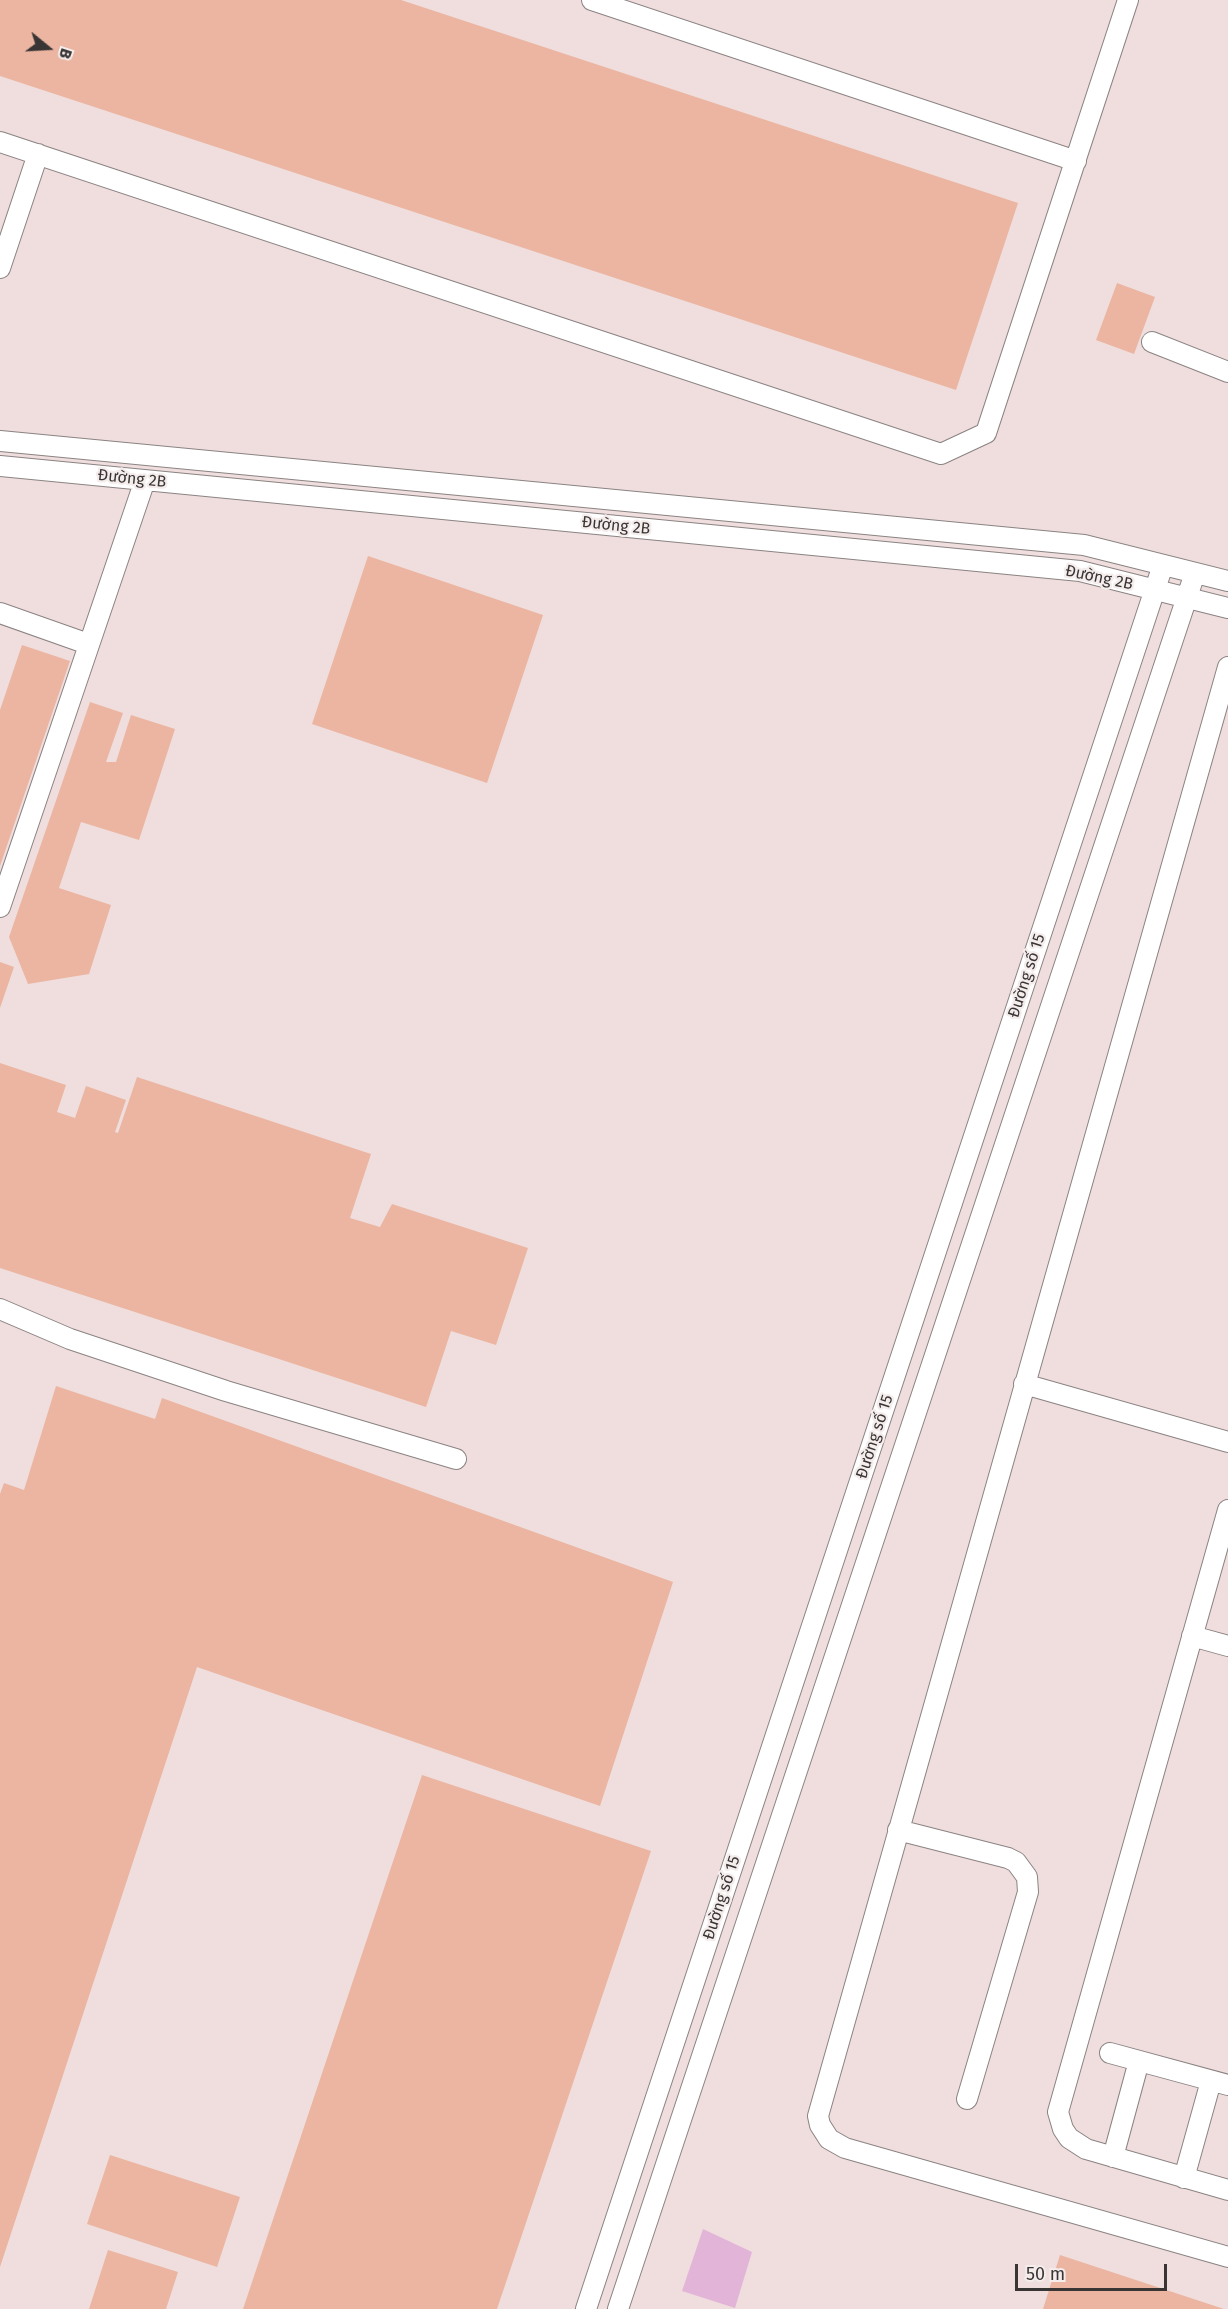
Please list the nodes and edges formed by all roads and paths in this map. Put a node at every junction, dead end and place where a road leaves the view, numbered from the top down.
1 (592, 0) edge
2 (1128, 0) edge
3 (0, 142) edge
4 (38, 154) junction
5 (1076, 161) junction
6 (0, 268) edge
7 (1152, 342) dead end
8 (1228, 372) edge
9 (0, 441) edge
10 (0, 466) edge
11 (145, 480) junction
12 (1163, 565) junction
13 (1195, 573) junction
14 (1228, 581) edge
15 (1155, 590) junction
16 (1187, 598) junction
17 (1228, 608) edge
18 (0, 613) edge
19 (88, 644) junction
20 (1228, 667) edge
21 (0, 907) edge
22 (0, 1309) edge
23 (1024, 1384) junction
24 (1228, 1442) edge
25 (456, 1459) dead end
26 (1228, 1510) edge
27 (1192, 1636) junction
28 (1228, 1646) edge
29 (898, 1830) junction
30 (1110, 2053) dead end
31 (1139, 2061) junction
32 (1219, 2083) edge
33 (967, 2099) dead end
34 (1113, 2157) junction
35 (1184, 2178) junction
36 (1228, 2190) edge
37 (1228, 2257) edge
38 (586, 2309) edge
39 (618, 2309) edge

1 - 5 street
2 - 5 street
3 - 4 street
4 - 5 street
4 - 6 street
7 - 8 street
9 - 12 street, Đường 2B
10 - 11 street, Đường 2B
11 - 15 street, Đường 2B
11 - 19 street
12 - 13 street, Đường 2B
12 - 15 street, Đường số 15
13 - 14 street, Đường 2B
13 - 16 street, Đường số 15
15 - 16 street, Đường 2B
15 - 38 street, Đường số 15
16 - 17 street, Đường 2B
16 - 39 street, Đường số 15
18 - 19 street
19 - 21 street
20 - 23 street
22 - 25 street
23 - 24 street
23 - 29 street
26 - 27 street
27 - 28 street
27 - 34 street
29 - 33 street
29 - 37 street
30 - 31 street
31 - 32 street
31 - 34 street
32 - 35 street
34 - 35 street
35 - 36 street

